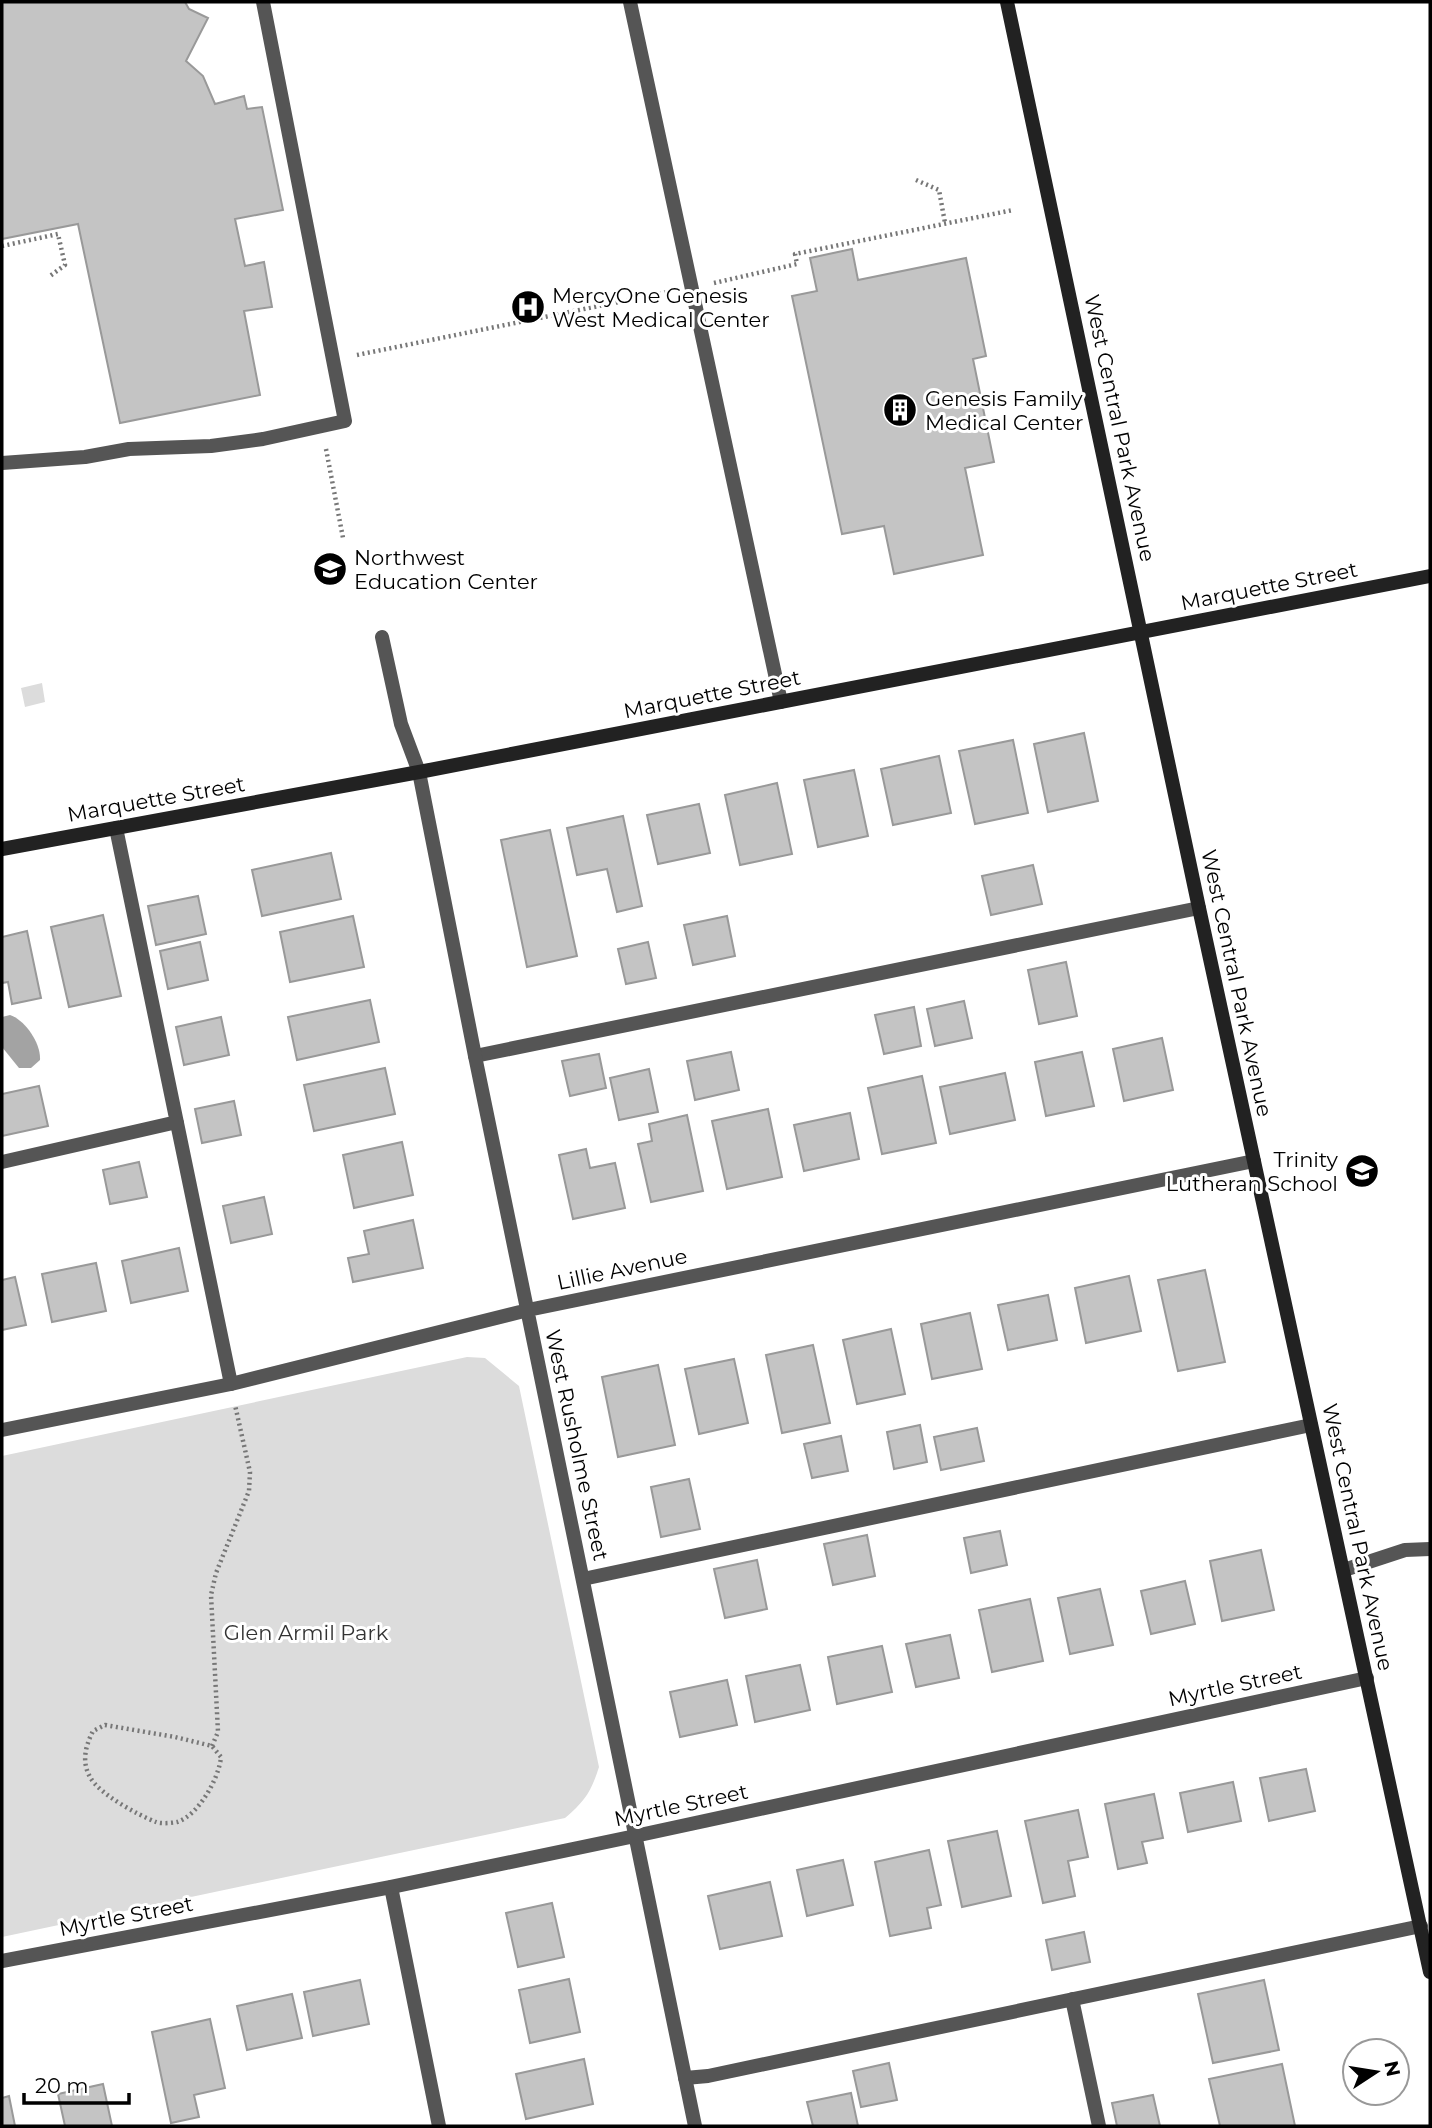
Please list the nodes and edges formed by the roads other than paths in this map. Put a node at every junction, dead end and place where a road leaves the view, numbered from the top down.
1 (263, 2) edge
2 (629, 2) edge
3 (1007, 2) edge
4 (2, 463) edge
5 (1430, 576) edge
6 (1141, 632) junction
7 (382, 637) dead end
8 (781, 702) junction
9 (419, 772) junction
10 (116, 828) junction
11 (2, 849) edge
12 (1199, 908) junction
13 (475, 1056) junction
14 (177, 1122) junction
15 (1254, 1161) junction
16 (2, 1162) edge
17 (528, 1310) junction
18 (231, 1384) junction
19 (1311, 1425) junction
20 (2, 1430) edge
21 (1430, 1549) edge
22 (1343, 1570) junction
23 (583, 1578) junction
24 (1367, 1678) junction
25 (635, 1836) junction
26 (391, 1887) junction
27 (1421, 1926) junction
28 (2, 1961) edge
29 (1430, 1972) edge
30 (1072, 1999) junction
31 (685, 2078) junction
32 (439, 2126) edge
33 (695, 2126) edge
34 (1099, 2126) edge

1 - 4 street
2 - 8 street
3 - 6 main road, West Central Park Avenue
5 - 6 main road, Marquette Street
6 - 8 main road, Marquette Street
6 - 12 main road, West Central Park Avenue
7 - 9 street, West Rusholme Street
8 - 9 main road, Marquette Street
9 - 10 main road, Marquette Street
9 - 13 street, West Rusholme Street
10 - 11 main road, Marquette Street
10 - 14 street
12 - 13 street
12 - 15 main road, West Central Park Avenue
13 - 17 street, West Rusholme Street
14 - 16 street
14 - 18 street
15 - 17 street, Lillie Avenue
15 - 19 main road, West Central Park Avenue
17 - 18 street, Lillie Avenue
17 - 23 street, West Rusholme Street
18 - 20 street, Lillie Avenue
19 - 22 main road, West Central Park Avenue
19 - 23 street
21 - 22 street
22 - 24 main road, West Central Park Avenue
23 - 25 street, West Rusholme Street
24 - 25 street, Myrtle Street
24 - 27 main road, West Central Park Avenue
25 - 26 street, Myrtle Street
25 - 31 street, West Rusholme Street
26 - 28 street, Myrtle Street
26 - 32 street
27 - 29 main road, West Central Park Avenue
27 - 30 street
30 - 31 street
30 - 34 street
31 - 33 street, West Rusholme Street

